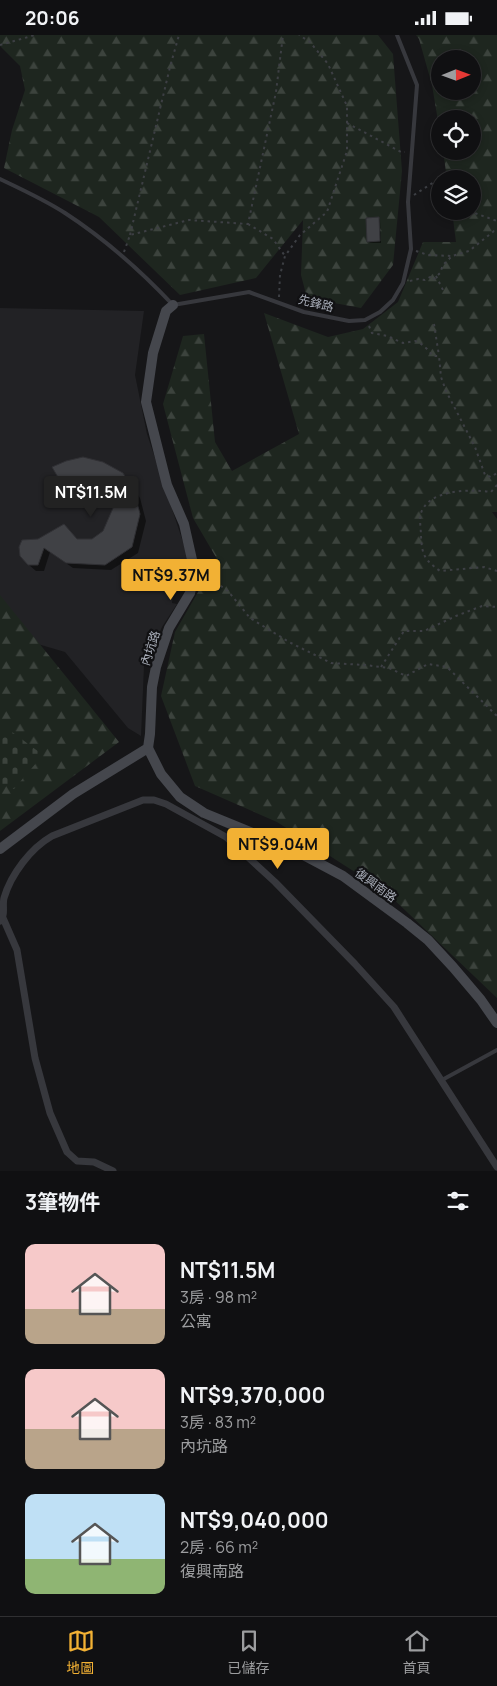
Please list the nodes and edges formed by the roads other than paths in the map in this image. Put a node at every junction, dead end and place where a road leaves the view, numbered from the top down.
1 (397, 35) edge
2 (0, 179) edge
3 (173, 305) junction
4 (148, 748) junction
5 (0, 849) edge
6 (1, 919) edge
7 (497, 1023) edge
8 (497, 1050) edge
9 (442, 1079) junction
10 (497, 1167) edge
11 (113, 1171) edge

1 - 3 lane, 先鋒路
2 - 3 lane
3 - 4 street, 內坑路
4 - 5 street
4 - 7 street, 復興南路
6 - 9 street
6 - 11 street
8 - 9 lane
9 - 10 street

